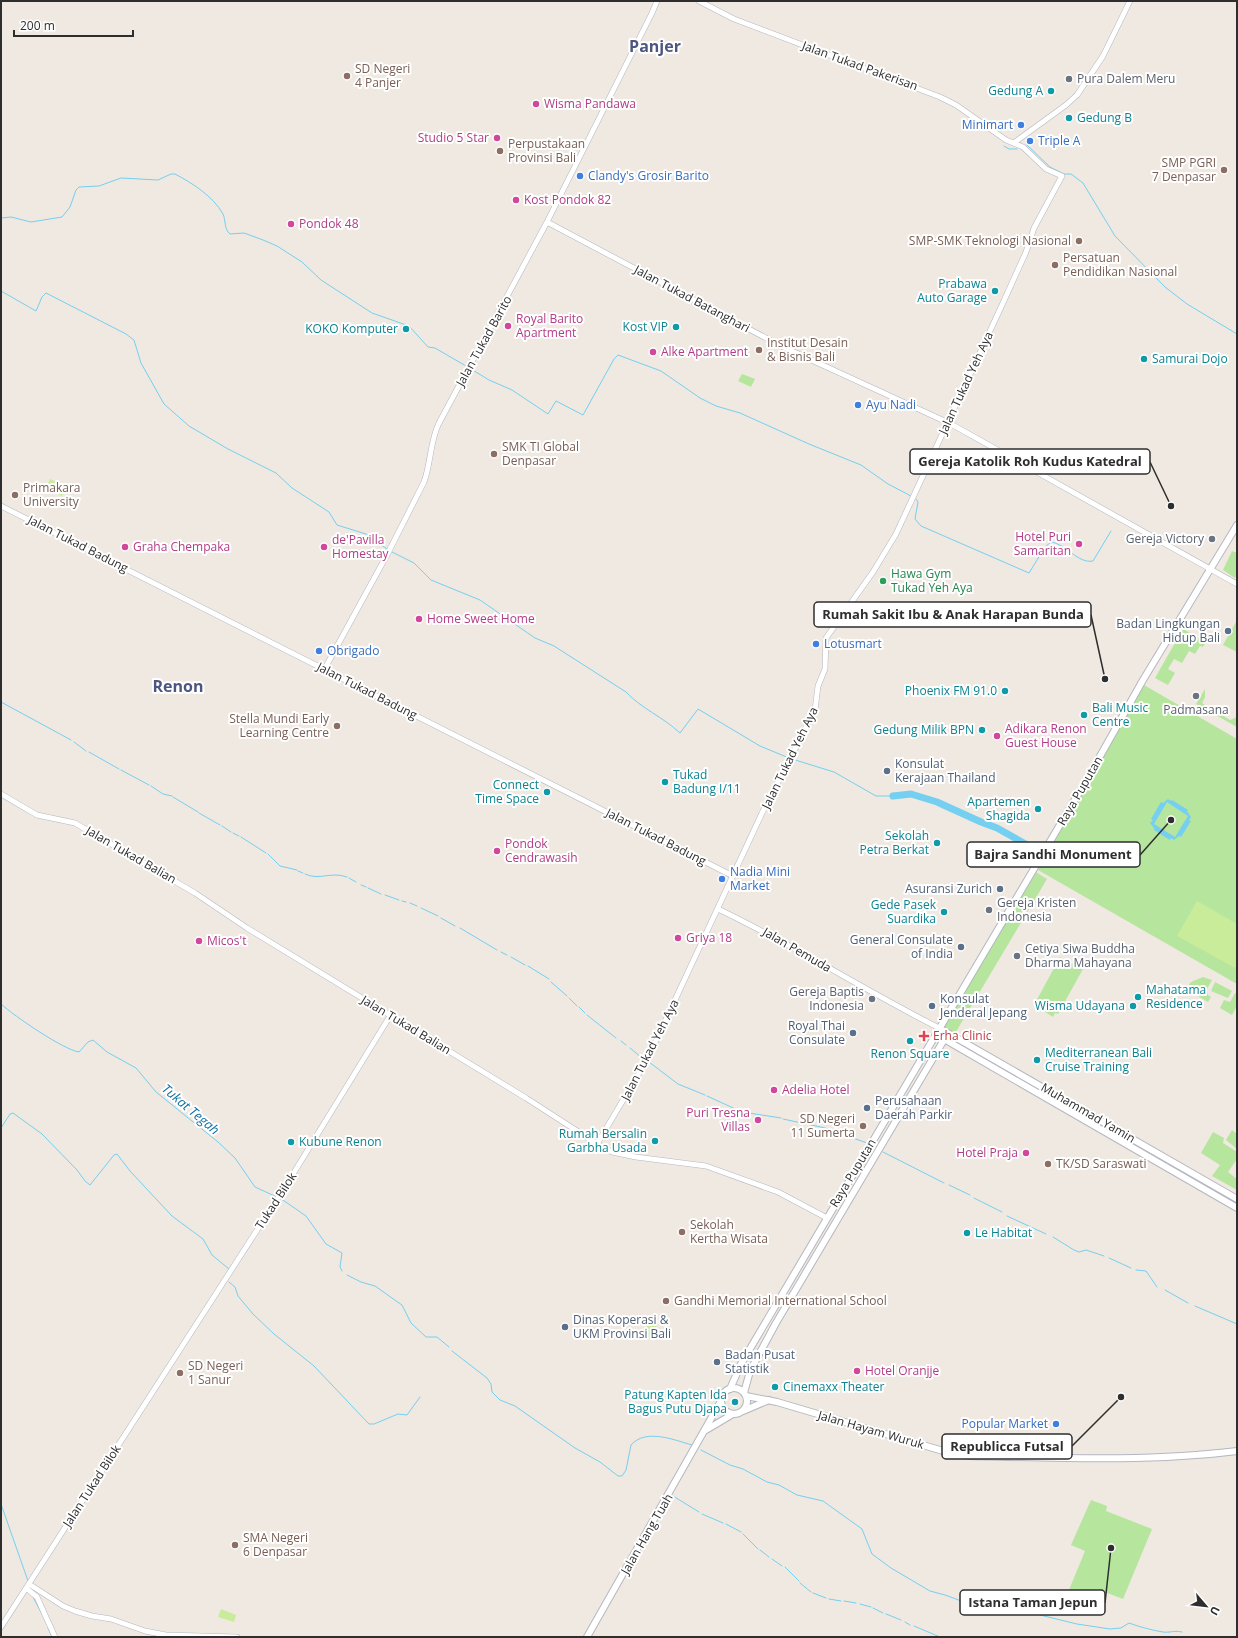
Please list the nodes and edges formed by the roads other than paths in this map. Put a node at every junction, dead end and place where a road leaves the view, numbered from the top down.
1 (656, 1) edge
2 (661, 1) edge
3 (698, 1) edge
4 (1130, 1) edge
5 (652, 13) junction
6 (1027, 134) junction
7 (1015, 142) junction
8 (1020, 146) junction
9 (1062, 176) joint
10 (547, 222) junction
11 (948, 422) junction
12 (1, 506) edge
13 (1237, 525) edge
14 (1210, 568) junction
15 (1237, 584) edge
16 (324, 670) junction
17 (1, 794) edge
18 (733, 876) junction
19 (718, 908) junction
20 (390, 1016) junction
21 (939, 1028) junction
22 (948, 1033) junction
23 (944, 1039) junction
24 (914, 1072) junction
25 (922, 1076) junction
26 (597, 1144) junction
27 (1194, 1175) junction
28 (1190, 1181) junction
29 (847, 1185) junction
30 (855, 1189) junction
31 (1237, 1199) edge
32 (1237, 1208) edge
33 (827, 1218) junction
34 (158, 1383) joint
35 (730, 1389) junction
36 (745, 1394) junction
37 (769, 1400) junction
38 (721, 1401) junction
39 (742, 1412) junction
40 (733, 1414) junction
41 (706, 1430) junction
42 (1237, 1451) edge
43 (30, 1588) junction
44 (1, 1628) edge
45 (55, 1637) edge
46 (237, 1637) edge
47 (587, 1637) edge

1 - 5 street, Jalan Tukad Barito
2 - 5 street, Jalan Tukad Barito
3 - 7 street, Jalan Tukad Pakerisan
4 - 6 street
5 - 10 street, Jalan Tukad Barito
6 - 7 street
6 - 8 street
7 - 8 street, Jalan Tukad Pakerisan
8 - 9 street, Jalan Tukad Pakerisan
9 - 11 street, Jalan Tukad Yeh Aya
10 - 11 street, Jalan Tukad Batanghari
10 - 16 street, Jalan Tukad Barito
11 - 14 street, Jalan Tukad Batanghari
11 - 18 street, Jalan Tukad Yeh Aya
12 - 16 street, Jalan Tukad Badung
13 - 14 main road, Raya Puputan
14 - 15 street, Jalan Tukad Batanghari
14 - 21 main road, Raya Puputan
16 - 18 street, Jalan Tukad Badung
17 - 20 street, Jalan Tukad Balian
18 - 19 street, Jalan Tukad Yeh Aya
19 - 21 street, Jalan Pemuda
19 - 26 street, Jalan Tukad Yeh Aya
20 - 26 street, Jalan Tukad Balian
20 - 34 street, Tukad Bilok
21 - 22 main road, Muhammad Yamin
21 - 24 main road, Raya Puputan
22 - 23 main road, Raya Puputan
22 - 27 main road, Muhammad Yamin
23 - 25 main road, Raya Puputan
23 - 28 main road, Muhammad Yamin
24 - 25 main road
24 - 29 main road, Raya Puputan
25 - 30 main road, Raya Puputan
26 - 33 street, Jalan Tukad Balian
27 - 28 main road
27 - 31 main road, Muhammad Yamin
28 - 32 main road, Muhammad Yamin
29 - 30 main road
29 - 33 main road, Raya Puputan
30 - 36 main road, Raya Puputan
33 - 35 main road, Raya Puputan
34 - 43 street, Jalan Tukad Bilok
35 - 36 main road
35 - 38 main road
36 - 37 main road, Jalan Hayam Wuruk
36 - 39 main road
37 - 39 main road
37 - 42 main road, Jalan Hayam Wuruk
38 - 40 main road
38 - 41 main road, Jalan Hang Tuah
39 - 40 main road
40 - 41 main road, Jalan Hang Tuah
41 - 47 main road, Jalan Hang Tuah
43 - 44 street, Jalan Tukad Bilok
43 - 45 street
43 - 46 street

